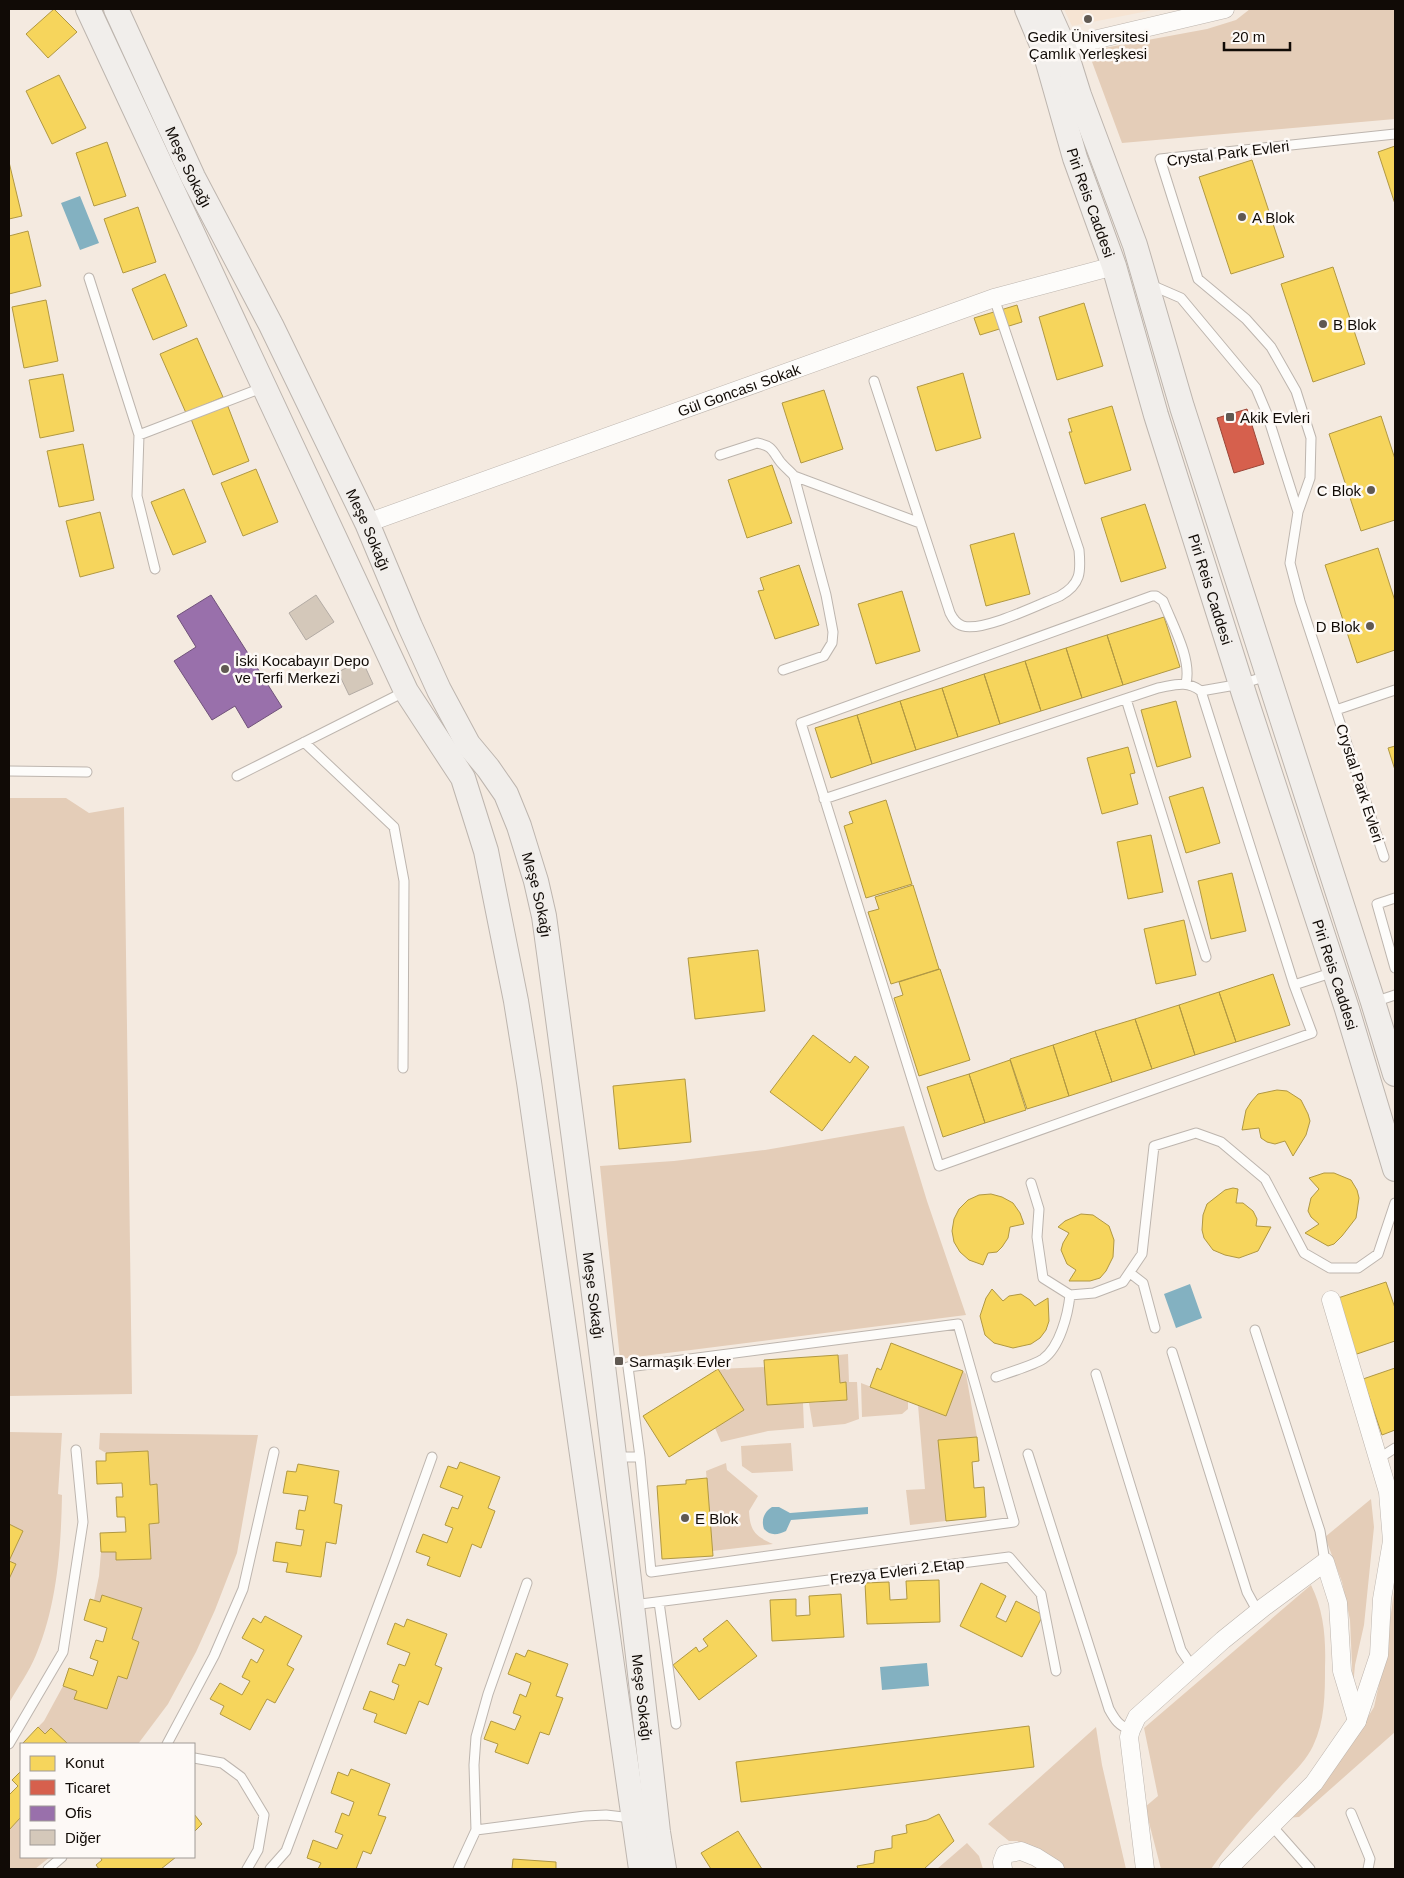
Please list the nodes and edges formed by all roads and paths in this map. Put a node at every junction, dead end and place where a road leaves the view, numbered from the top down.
1 (88, 9) edge
2 (116, 9) edge
3 (1027, 9) edge
4 (1047, 9) edge
5 (1226, 9) edge
6 (1064, 47) junction
7 (1395, 134) edge
8 (1114, 266) junction
9 (89, 278) dead end
10 (1146, 282) junction
11 (994, 298) junction
12 (874, 381) dead end
13 (264, 386) junction
14 (139, 435) junction
15 (720, 455) dead end
16 (794, 476) junction
17 (1298, 512) junction
18 (367, 523) junction
19 (920, 523) junction
20 (155, 569) dead end
21 (782, 670) dead end
22 (1268, 675) junction
23 (1186, 684) junction
24 (1241, 684) junction
25 (1395, 690) edge
26 (406, 691) junction
27 (1202, 691) junction
28 (1126, 699) junction
29 (1336, 710) junction
30 (304, 742) junction
31 (9, 770) edge
32 (87, 772) dead end
33 (236, 776) dead end
34 (824, 799) junction
35 (1384, 857) dead end
36 (1395, 898) edge
37 (1206, 957) dead end
38 (1395, 968) edge
39 (1334, 972) junction
40 (1294, 985) junction
41 (1384, 998) edge
42 (403, 1068) dead end
43 (1395, 1074) edge
44 (1395, 1169) edge
45 (1031, 1183) dead end
46 (1395, 1203) edge
47 (1130, 1272) junction
48 (1070, 1295) junction
49 (1330, 1300) dead end
50 (1155, 1328) dead end
51 (1255, 1330) dead end
52 (1172, 1352) dead end
53 (1096, 1374) dead end
54 (996, 1378) dead end
55 (1395, 1448) edge
56 (76, 1450) dead end
57 (274, 1452) dead end
58 (1028, 1454) dead end
59 (432, 1457) dead end
60 (615, 1457) junction
61 (640, 1457) junction
62 (1378, 1459) junction
63 (1325, 1562) junction
64 (528, 1583) dead end
65 (659, 1602) junction
66 (632, 1605) junction
67 (1258, 1612) junction
68 (1193, 1668) junction
69 (1056, 1671) dead end
70 (1357, 1721) junction
71 (676, 1724) dead end
72 (1131, 1730) junction
73 (168, 1743) edge
74 (9, 1744) edge
75 (195, 1758) edge
76 (1351, 1814) dead end
77 (634, 1818) junction
78 (1272, 1826) junction
79 (476, 1830) junction
80 (61, 1858) edge
81 (461, 1868) edge
82 (48, 1869) edge
83 (248, 1869) edge
84 (270, 1869) edge
85 (641, 1869) edge
86 (664, 1869) edge
87 (1003, 1869) edge
88 (1055, 1869) edge
89 (1145, 1869) edge
90 (1228, 1869) edge
91 (1310, 1869) edge
92 (1368, 1869) edge

1 - 13 street, Meşe Sokağı
2 - 18 street, Meşe Sokağı
3 - 8 street, Piri Reis Caddesi
4 - 6 street, Piri Reis Caddesi
5 - 6 street
6 - 10 street, Piri Reis Caddesi
7 - 17 lane, Crystal Park Evleri
8 - 11 street, Gül Goncası Sokak
8 - 24 street, Piri Reis Caddesi
9 - 14 lane
10 - 17 lane, Crystal Park Evleri
10 - 22 street, Piri Reis Caddesi
11 - 18 street, Gül Goncası Sokak
11 - 19 lane
12 - 19 lane
13 - 14 lane
13 - 26 street, Meşe Sokağı
14 - 20 lane
15 - 16 lane
16 - 19 lane
16 - 21 lane
17 - 29 lane, Crystal Park Evleri
18 - 60 street, Meşe Sokağı
22 - 24 lane
22 - 41 street, Piri Reis Caddesi
23 - 27 lane
23 - 28 lane
23 - 34 lane
24 - 27 lane
24 - 39 street, Piri Reis Caddesi
25 - 29 lane, Crystal Park Evleri
26 - 30 lane
26 - 77 street, Meşe Sokağı
27 - 40 lane
28 - 34 lane
28 - 37 lane
29 - 35 lane, Crystal Park Evleri
30 - 33 lane
30 - 42 lane
31 - 32 lane
34 - 40 lane
36 - 38 lane
39 - 40 lane
39 - 44 street, Piri Reis Caddesi
41 - 43 street, Piri Reis Caddesi
45 - 48 lane
46 - 47 lane
47 - 48 lane
47 - 50 lane
48 - 54 lane
49 - 62 street
51 - 63 lane
52 - 67 lane
53 - 68 lane
55 - 62 lane
56 - 74 lane
57 - 73 lane
58 - 72 lane
59 - 84 lane
60 - 61 lane
60 - 66 street, Meşe Sokağı
61 - 61 lane
62 - 70 street
63 - 67 street
63 - 70 street
64 - 79 lane
65 - 66 lane, Frezya Evleri 2.Etap
65 - 69 lane, Frezya Evleri 2.Etap
65 - 71 lane
66 - 86 street, Meşe Sokağı
67 - 68 street
68 - 72 street
70 - 78 street
72 - 89 street
75 - 83 lane
76 - 92 lane
77 - 79 lane
77 - 85 street, Meşe Sokağı
78 - 90 street
78 - 91 lane
79 - 81 lane
80 - 82 lane
87 - 88 street

